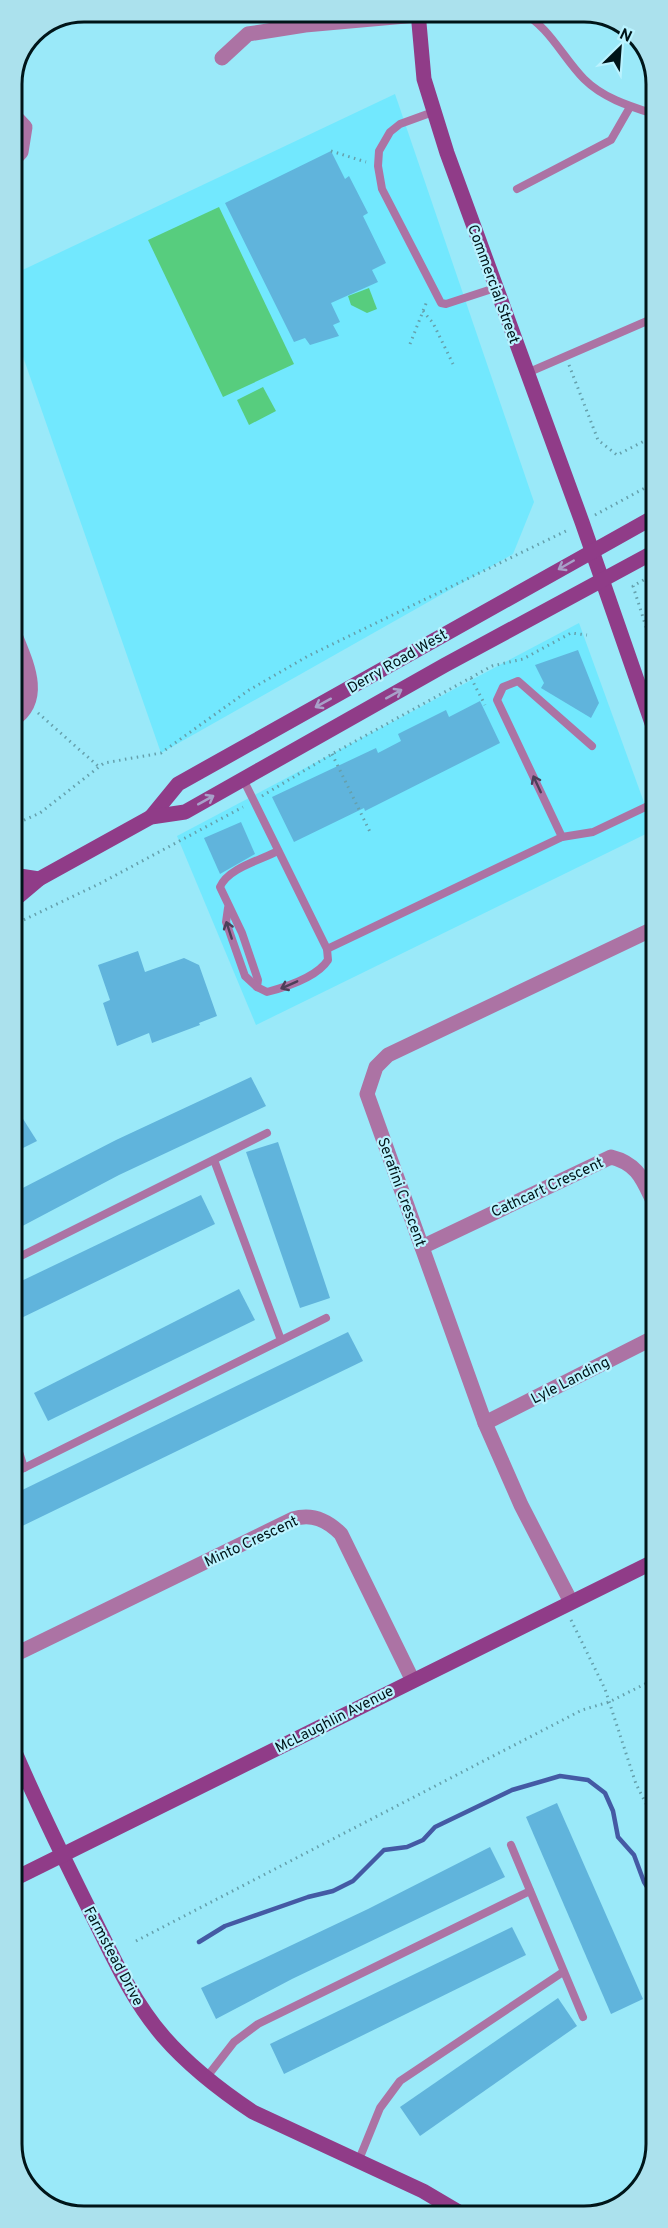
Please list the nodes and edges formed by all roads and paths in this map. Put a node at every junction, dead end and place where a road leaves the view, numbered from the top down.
1 (331, 22) edge
2 (418, 23) edge
3 (536, 23) edge
4 (222, 58) dead end
5 (630, 107) junction
6 (645, 111) edge
7 (433, 112) junction
8 (22, 124) edge
9 (22, 146) edge
10 (331, 151) dead end
11 (378, 166) junction
12 (517, 189) dead end
13 (495, 288) junction
14 (432, 290) junction
15 (423, 311) junction
16 (645, 322) edge
17 (410, 344) dead end
18 (567, 358) junction
19 (453, 364) dead end
20 (526, 373) junction
21 (645, 441) edge
22 (645, 488) edge
23 (582, 522) junction
24 (645, 522) edge
25 (592, 550) junction
26 (645, 557) edge
27 (645, 579) edge
28 (601, 581) junction
29 (645, 623) edge
30 (587, 635) dead end
31 (22, 656) edge
32 (27, 704) junction
33 (645, 704) edge
34 (22, 710) edge
35 (592, 746) dead end
36 (332, 754) junction
37 (99, 767) junction
38 (243, 779) junction
39 (254, 801) junction
40 (645, 807) edge
41 (151, 817) junction
42 (22, 821) edge
43 (371, 834) dead end
44 (562, 837) junction
45 (278, 850) junction
46 (22, 876) edge
47 (39, 879) junction
48 (22, 893) edge
49 (22, 921) edge
50 (645, 933) edge
51 (327, 949) junction
52 (267, 1133) dead end
53 (214, 1160) junction
54 (645, 1186) edge
55 (422, 1247) junction
56 (22, 1256) edge
57 (326, 1318) dead end
58 (281, 1340) junction
59 (645, 1342) edge
60 (485, 1423) junction
61 (22, 1462) edge
62 (24, 1468) joint
63 (645, 1566) edge
64 (567, 1603) junction
65 (22, 1651) edge
66 (412, 1679) junction
67 (645, 1684) edge
68 (609, 1702) junction
69 (22, 1768) edge
70 (645, 1802) edge
71 (511, 1845) dead end
72 (62, 1856) junction
73 (22, 1875) edge
74 (530, 1891) junction
75 (136, 1941) dead end
76 (563, 1972) junction
77 (583, 2017) dead end
78 (206, 2078) junction
79 (358, 2162) junction
80 (447, 2206) edge

1 - 4 street
2 - 7 street, Commercial Street
3 - 5 lane
5 - 6 lane
5 - 12 lane
7 - 11 lane
7 - 13 street, Commercial Street
8 - 9 street
10 - 11 path
11 - 14 lane
13 - 14 lane
13 - 20 street, Commercial Street
14 - 15 path
15 - 17 path
15 - 19 path
16 - 18 lane
18 - 20 lane
18 - 21 path
20 - 23 street, Commercial Street
22 - 23 path
23 - 25 street, Commercial Street
23 - 37 path
24 - 25 street, Derry Road West
25 - 28 street, Commercial Street
25 -> 41 street, Derry Road West
26 - 28 street, Derry Road West
27 - 29 path
28 - 33 street, Commercial Street
38 -> 28 street, Derry Road West
30 - 36 path
31 - 32 street
32 - 34 street
32 - 37 path
44 -> 35 lane
36 - 39 path
36 - 43 path
37 - 42 path
38 - 39 lane
41 -> 38 street, Derry Road West
39 - 45 lane
39 - 49 path
40 - 44 lane
41 - 47 street, Derry Road West
44 - 51 lane
45 - 51 lane
51 -> 45 lane
46 - 47 street
47 - 48 street, Derry Road West
50 - 55 street, Serafini Crescent
52 - 53 lane
53 - 56 lane
53 - 58 lane
54 - 55 street, Cathcart Crescent
55 - 60 street, Serafini Crescent
57 - 58 lane
58 - 62 lane
59 - 60 street, Lyle Landing
60 - 64 street, Serafini Crescent
61 - 62 lane
63 - 64 street, McLaughlin Avenue
64 - 66 street, McLaughlin Avenue
64 - 68 path
65 - 66 street, Minto Crescent
66 - 72 street, McLaughlin Avenue
67 - 68 path
68 - 70 path
68 - 75 path
69 - 72 street, Farmstead Drive
71 - 74 lane
72 - 73 street, McLaughlin Avenue
72 - 78 street, Farmstead Drive
74 - 76 lane
74 - 78 lane
76 - 77 lane
76 - 79 lane
78 - 79 street, Farmstead Drive
79 - 80 street, Farmstead Drive

